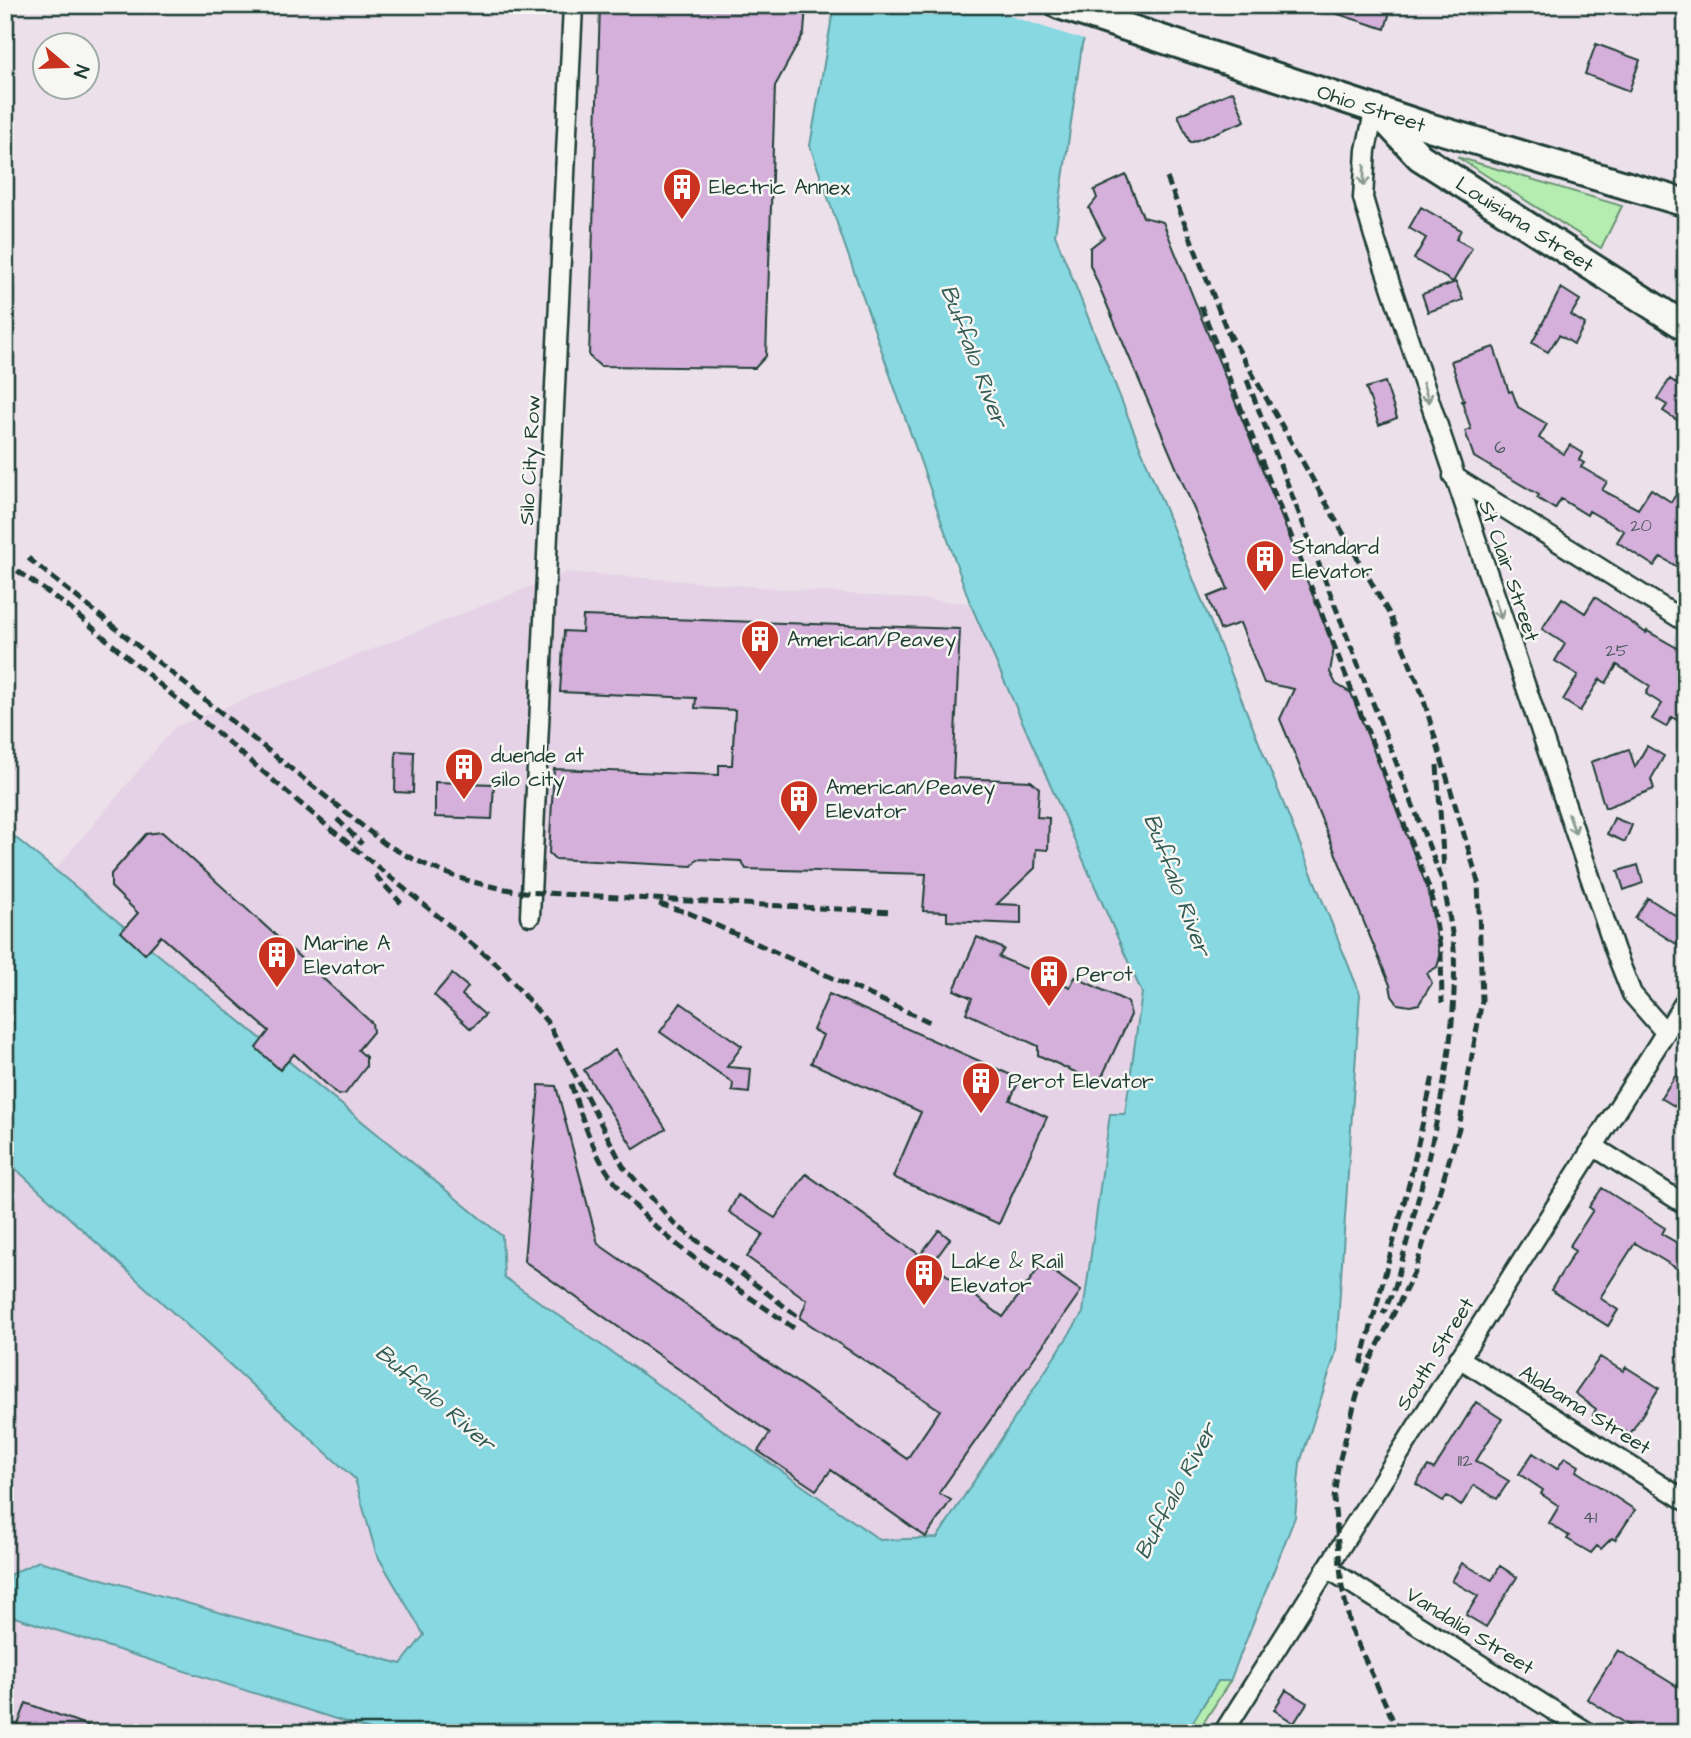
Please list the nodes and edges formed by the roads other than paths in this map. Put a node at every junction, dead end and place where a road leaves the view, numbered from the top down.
1 (573, 5) edge
2 (1059, 5) edge
3 (1375, 108) junction
4 (1686, 203) edge
5 (1686, 327) edge
6 (1453, 476) junction
7 (1686, 622) edge
8 (530, 916) dead end
9 (1686, 1000) edge
10 (1665, 1032) junction
11 (1593, 1146) junction
12 (1686, 1205) edge
13 (1460, 1358) junction
14 (1686, 1501) edge
15 (1327, 1568) junction
16 (1223, 1733) edge
17 (1589, 1733) edge

1 - 8 street, Silo City Row
2 - 3 street, Ohio Street
3 - 4 street, Ohio Street
3 - 5 street, Louisiana Street
3 -> 6 street, St Clair Street
6 - 7 street
6 -> 10 street, St Clair Street
9 - 10 street, South Street
10 - 11 street, South Street
11 - 12 street
11 - 13 street, South Street
13 - 14 street, Alabama Street
13 - 15 street, South Street
15 - 16 street, South Street
15 - 17 street, Vandalia Street

